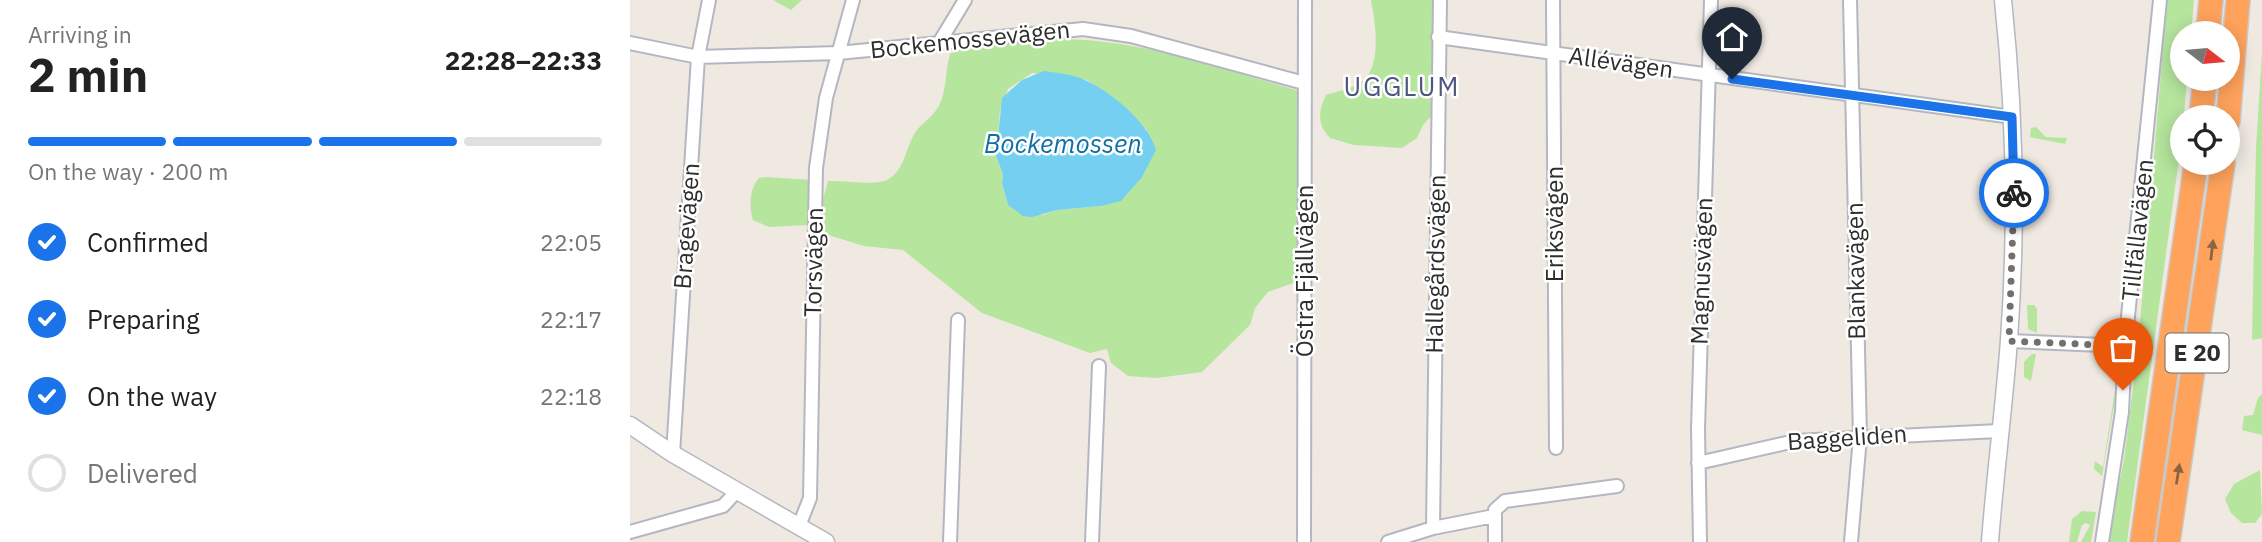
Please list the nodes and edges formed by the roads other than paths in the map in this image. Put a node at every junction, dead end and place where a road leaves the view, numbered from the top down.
1 (709, 0) edge
2 (853, 0) edge
3 (965, 0) edge
4 (1305, 0) edge
5 (1440, 0) edge
6 (1553, 0) edge
7 (1711, 0) edge
8 (1850, 0) edge
9 (2003, 0) edge
10 (2160, 0) edge
11 (2211, 0) edge
12 (2238, 0) edge
13 (2209, 21) edge
14 (1438, 37) junction
15 (630, 43) edge
16 (939, 43) junction
17 (838, 53) junction
18 (1554, 53) junction
19 (698, 57) junction
20 (1709, 75) junction
21 (1304, 83) junction
22 (1852, 95) junction
23 (2229, 105) edge
24 (2012, 117) junction
25 (2194, 175) edge
26 (2221, 175) edge
27 (958, 320) dead end
28 (2009, 341) junction
29 (2125, 346) junction
30 (1099, 366) dead end
31 (630, 425) edge
32 (2000, 431) junction
33 (1860, 437) junction
34 (1556, 448) dead end
35 (673, 454) junction
36 (1698, 463) junction
37 (1617, 486) dead end
38 (737, 491) junction
39 (1494, 516) junction
40 (799, 526) junction
41 (1433, 528) junction
42 (630, 532) edge
43 (2102, 541) edge
44 (826, 542) edge
45 (950, 542) edge
46 (1092, 542) edge
47 (1304, 542) edge
48 (1388, 542) edge
49 (1495, 542) edge
50 (1700, 542) edge
51 (1851, 542) edge
52 (1990, 542) edge
53 (2142, 542) edge
54 (2168, 542) edge

1 - 19 street, Bragevägen
2 - 17 street, Torsvägen
3 - 16 street
4 - 21 street, Östra Fjällvägen
5 - 14 street, Hallegårdsvägen
6 - 18 street, Eriksvägen
7 - 20 street, Magnusvägen
8 - 22 street, Blankavägen
9 - 24 street
10 - 29 street, Tillfällavägen
11 - 13 highway
12 - 23 highway
14 - 18 street, Allévägen
14 - 41 street, Hallegårdsvägen
15 - 19 street, Bockemossevägen
16 - 17 street, Bockemossevägen
16 - 21 street, Bockemossevägen
17 - 19 street, Bockemossevägen
17 - 40 street, Torsvägen
18 - 20 street, Allévägen
18 - 34 street, Eriksvägen
19 - 35 street, Bragevägen
20 - 22 street, Allévägen
20 - 36 street, Magnusvägen
21 - 47 street, Östra Fjällvägen
22 - 24 street, Allévägen
22 - 33 street, Blankavägen
24 - 28 street
25 - 53 highway, E 20
54 -> 26 highway, E 20
27 - 45 street
28 - 29 street
28 - 32 street
29 - 43 street, Tillfällavägen
30 - 46 street
31 - 35 street
32 - 33 street, Baggeliden
32 - 52 street
33 - 36 street, Baggeliden
33 - 51 street, Blankavägen
35 - 38 street
36 - 50 street, Magnusvägen
37 - 39 street
38 - 40 street
38 - 42 street
39 - 41 street
39 - 49 street
40 - 44 street
41 - 48 street

